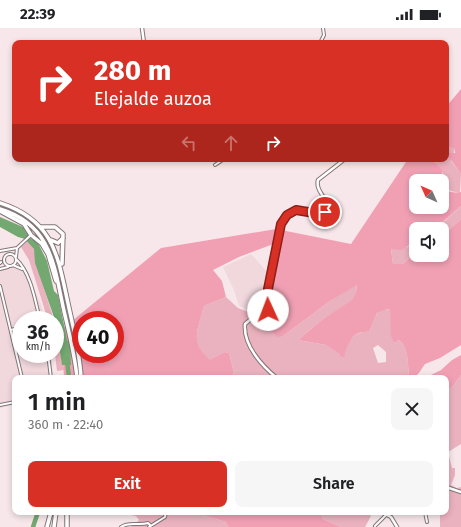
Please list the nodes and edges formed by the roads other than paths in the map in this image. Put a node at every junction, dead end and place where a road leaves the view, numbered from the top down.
1 (142, 28) edge
2 (323, 28) edge
3 (144, 40) edge
4 (322, 40) edge
5 (220, 162) edge
6 (341, 162) edge
7 (215, 165) dead end
8 (0, 203) edge
9 (0, 210) edge
10 (41, 227) dead end
11 (35, 231) dead end
12 (31, 235) junction
13 (63, 235) junction
14 (51, 240) junction
15 (16, 249) junction
16 (0, 251) edge
17 (7, 254) junction
18 (16, 258) junction
19 (1, 262) edge
20 (13, 266) junction
21 (10, 267) junction
22 (3, 268) junction
23 (0, 269) edge
24 (24, 271) junction
25 (0, 273) edge
26 (63, 275) junction
27 (0, 286) edge
28 (61, 294) junction
29 (38, 311) edge
30 (11, 330) joint
31 (49, 363) edge
32 (21, 375) edge
33 (51, 375) edge
34 (77, 375) edge
35 (81, 375) edge
36 (274, 375) edge
37 (12, 403) edge
38 (0, 405) edge
39 (449, 488) edge
40 (461, 492) edge
41 (50, 515) edge
42 (56, 515) edge
43 (67, 515) edge
44 (165, 515) edge
45 (386, 515) edge
46 (390, 515) edge
47 (426, 515) edge
48 (427, 522) dead end
49 (150, 526) edge
50 (375, 526) dead end
51 (47, 527) edge
52 (54, 527) edge
53 (67, 527) edge
54 (122, 527) edge
55 (398, 527) edge

1 - 3 street
2 - 4 street
5 - 7 street
6 - 36 street
8 - 14 main road
9 - 12 main road
9 - 28 main road
10 - 13 main road
11 - 12 main road
12 - 15 street
12 - 28 main road
13 - 14 main road
13 - 26 main road
14 - 26 main road
15 - 16 street
15 - 17 street
15 - 18 street
17 - 18 street
17 - 19 street
18 - 20 street
18 - 24 street
19 - 21 street
20 - 21 street
20 - 24 street
21 - 22 street
22 - 23 street
22 - 25 street
24 - 29 street
26 - 35 main road
27 - 30 street
28 - 34 main road
30 - 32 street
31 - 33 street
37 - 38 street
39 - 40 street
41 - 51 main road
42 - 52 main road
43 - 53 main road
44 - 49 street
45 - 50 street
46 - 55 street
47 - 48 street
49 - 54 street

